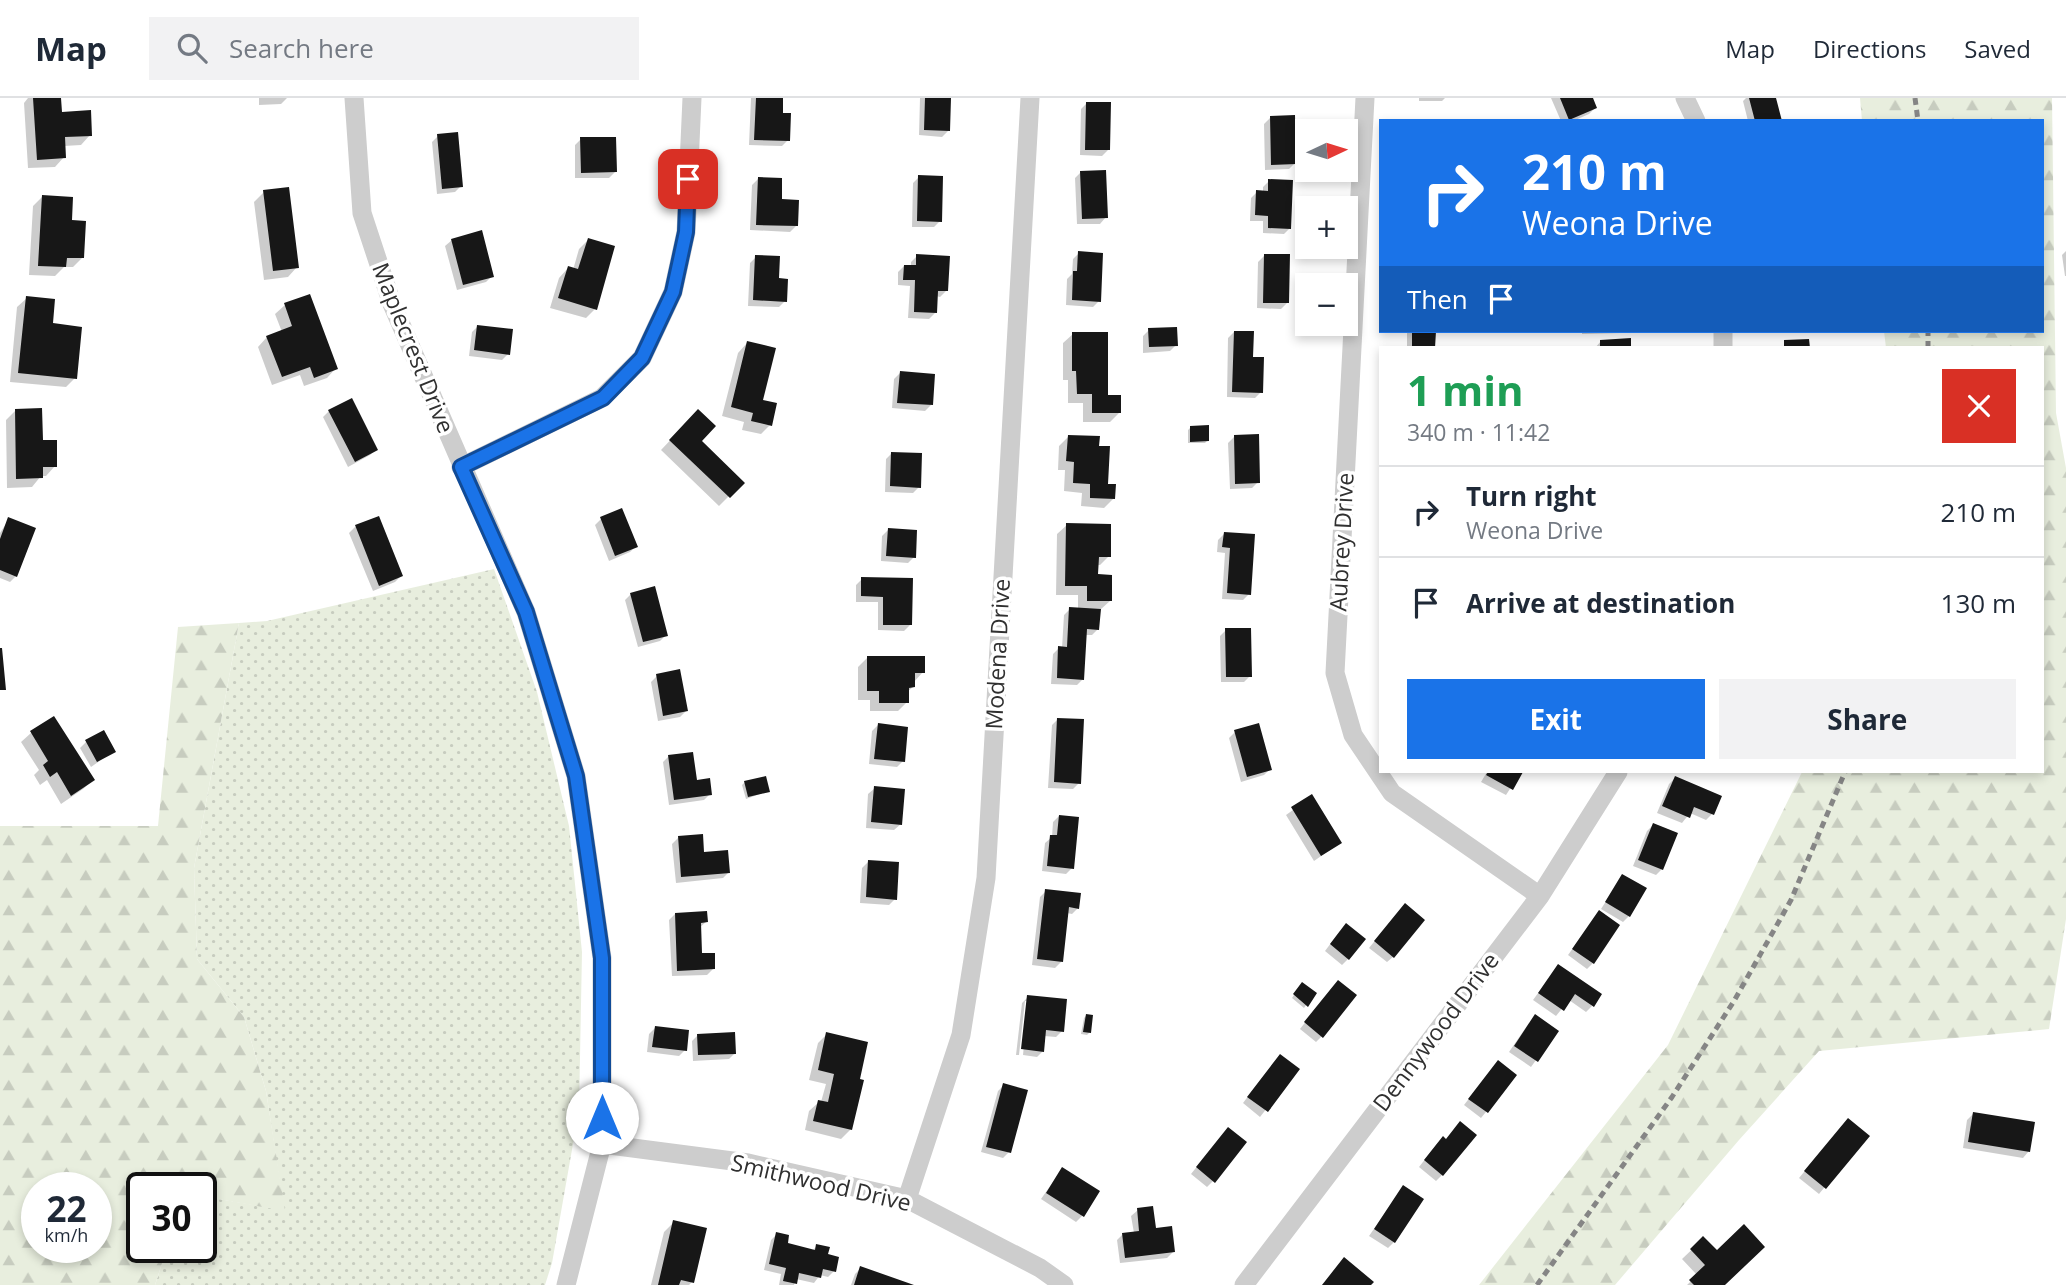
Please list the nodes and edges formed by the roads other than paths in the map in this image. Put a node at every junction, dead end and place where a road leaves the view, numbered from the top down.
1 (354, 98) edge
2 (692, 98) edge
3 (1030, 98) edge
4 (1365, 98) edge
5 (1685, 98) edge
6 (1695, 119) edge
7 (461, 467) junction
8 (1617, 773) edge
9 (1539, 895) junction
10 (602, 1144) junction
11 (907, 1199) junction
12 (566, 1285) edge
13 (1063, 1285) edge
14 (1244, 1285) edge

1 - 7 street, Maplecrest Drive
2 - 7 street
3 - 11 street, Modena Drive
4 - 9 street, Aubrey Drive
5 - 6 street
7 - 10 street, Maplecrest Drive
8 - 9 street, Dennywood Drive
9 - 14 street, Dennywood Drive
10 - 11 street, Smithwood Drive
10 - 12 street, Maplecrest Drive
11 - 13 street, Smithwood Drive

